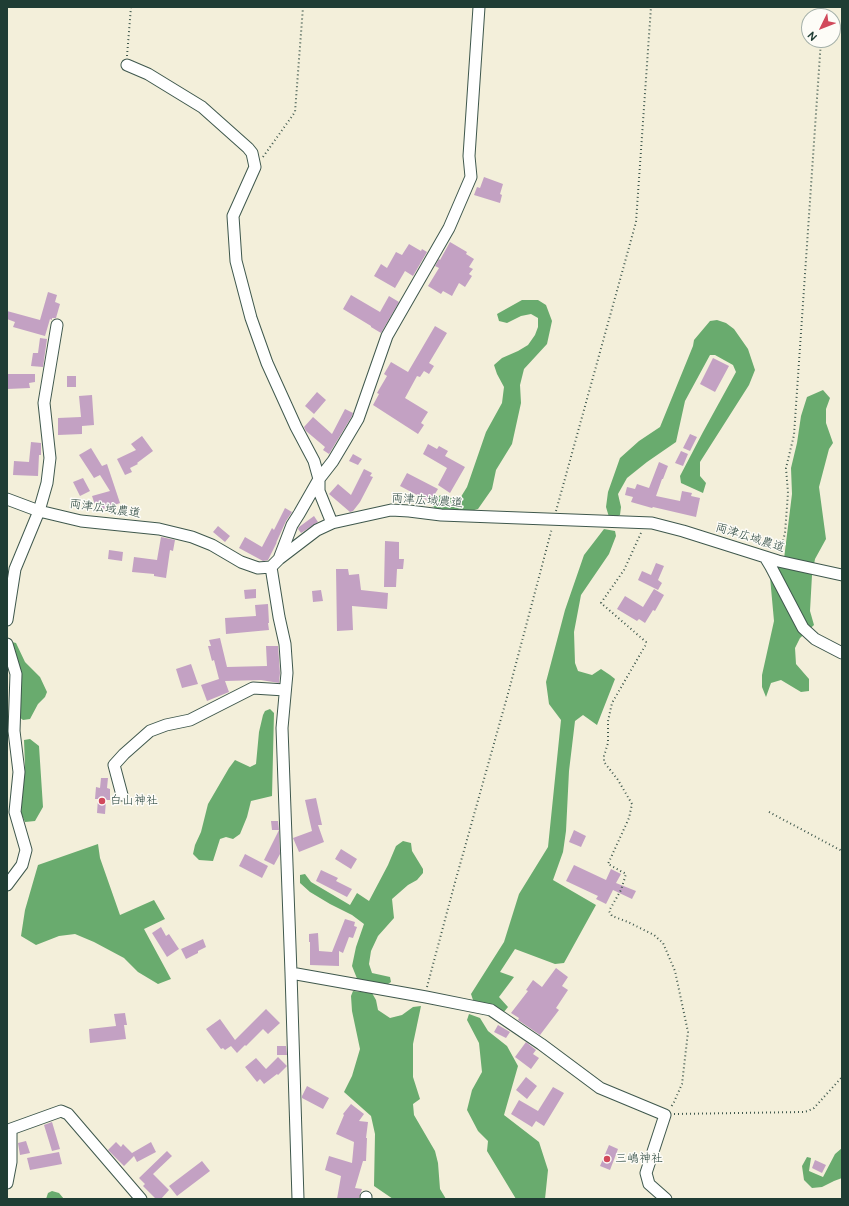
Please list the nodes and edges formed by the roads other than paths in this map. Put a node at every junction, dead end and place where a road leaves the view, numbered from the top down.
1 (479, 7) edge
2 (127, 65) road end
3 (57, 325) dead end
4 (318, 479) junction
5 (7, 499) edge
6 (39, 511) junction
7 (332, 523) junction
8 (765, 557) junction
9 (275, 563) junction
10 (842, 576) edge
11 (7, 620) edge
12 (7, 644) edge
13 (842, 653) edge
14 (285, 690) junction
15 (122, 795) dead end
16 (7, 885) edge
17 (291, 973) junction
18 (9, 1129) edge
19 (7, 1183) edge
20 (141, 1199) edge
21 (298, 1199) edge
22 (666, 1199) edge

1 - 4 street
2 - 4 street
3 - 6 street
4 - 7 street
4 - 9 street
5 - 6 street, 両津広域農道
6 - 9 street, 両津広域農道
6 - 11 street
7 - 8 street, 両津広域農道
7 - 9 street, 両津広域農道
8 - 10 street, 両津広域農道
8 - 13 street
9 - 14 street
12 - 16 street
14 - 15 street
14 - 17 street
17 - 21 street
17 - 22 street
18 - 19 street
18 - 20 street

